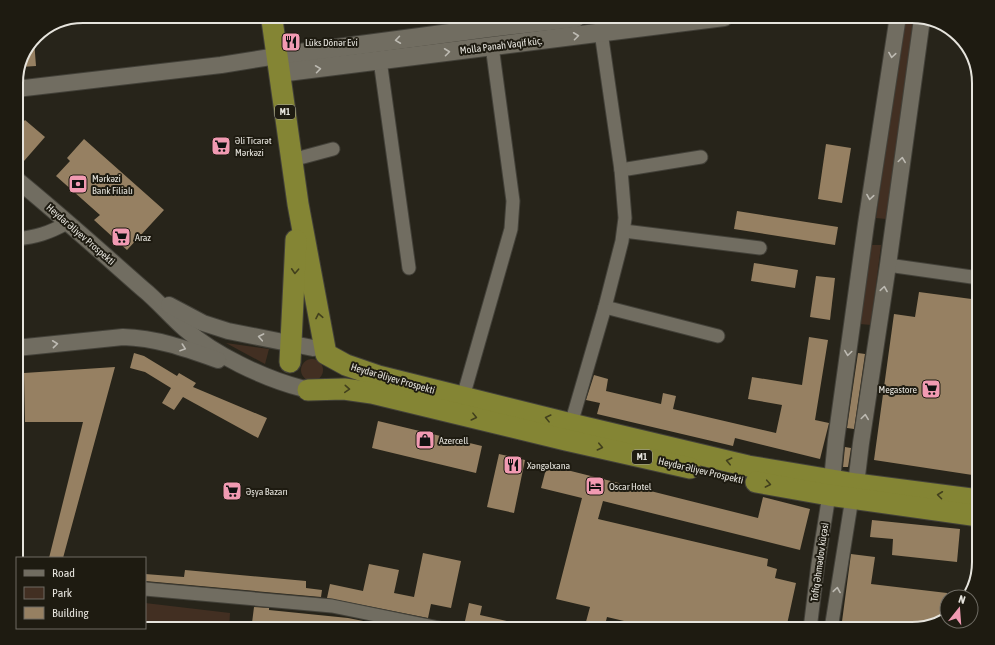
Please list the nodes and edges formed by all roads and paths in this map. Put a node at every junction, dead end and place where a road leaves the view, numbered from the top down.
1 (272, 23) edge
2 (488, 23) edge
3 (675, 23) edge
4 (897, 23) edge
5 (921, 24) edge
6 (601, 32) junction
7 (492, 46) junction
8 (380, 60) junction
9 (278, 65) junction
10 (23, 88) edge
11 (333, 149) dead end
12 (701, 157) dead end
13 (292, 160) junction
14 (621, 170) junction
15 (23, 185) edge
16 (298, 204) junction
17 (66, 223) junction
18 (624, 231) junction
19 (23, 238) edge
20 (760, 248) dead end
21 (888, 265) junction
22 (409, 268) dead end
23 (972, 277) edge
24 (145, 290) junction
25 (605, 307) junction
26 (851, 334) junction
27 (718, 336) dead end
28 (876, 337) junction
29 (23, 347) edge
30 (320, 351) junction
31 (291, 353) junction
32 (265, 377) junction
33 (304, 389) junction
34 (463, 397) junction
35 (571, 424) junction
36 (836, 440) junction
37 (861, 443) junction
38 (831, 488) junction
39 (854, 491) junction
40 (972, 499) edge
41 (972, 515) edge
42 (146, 589) edge
43 (409, 622) edge
44 (811, 622) edge
45 (832, 622) edge

1 - 9 highway, M1
2 -> 9 main road, Molla Pənah Vaqif küç.
3 - 6 main road, Molla Pənah Vaqif küç.
4 -> 26 street
21 -> 5 street
7 -> 6 main road, Molla Pənah Vaqif küç.
6 - 14 street
8 -> 7 main road, Molla Pənah Vaqif küç.
7 - 34 street
9 -> 8 main road, Molla Pənah Vaqif küç.
8 - 22 street
9 - 10 street
9 - 13 highway, M1
11 - 13 street
12 - 14 street
13 - 16 highway, M1
14 - 18 street
15 - 17 street, Heydər Əliyev Prospekti
30 -> 16 highway
16 -> 31 highway
17 - 19 street
17 - 24 street, Heydər Əliyev Prospekti
18 - 20 street
18 - 25 street
21 - 23 street
28 -> 21 street
31 -> 24 street, Heydər Əliyev Prospekti
24 - 32 street, Heydər Əliyev Prospekti
25 - 27 street
25 - 35 street
26 - 28 street
26 -> 36 street
37 -> 28 street
29 -> 32 street
30 - 31 highway
30 - 33 highway
30 - 34 highway, Heydər Əliyev Prospekti / M1
31 - 33 highway
32 - 33 street, Heydər Əliyev Prospekti
33 -> 38 highway, Heydər Əliyev Prospekti / M1
35 -> 34 highway, Heydər Əliyev Prospekti / M1
38 -> 35 highway, Heydər Əliyev Prospekti / M1
36 - 37 street
36 - 38 street
37 - 39 street
38 - 39 highway, Heydər Əliyev Prospekti / M1
38 - 44 street, Tofiq Əhmədov küçəsi
40 -> 39 highway, Heydər Əliyev Prospekti / M1
39 - 41 highway, Heydər Əliyev Prospekti / M1
45 -> 39 street
42 - 43 street

